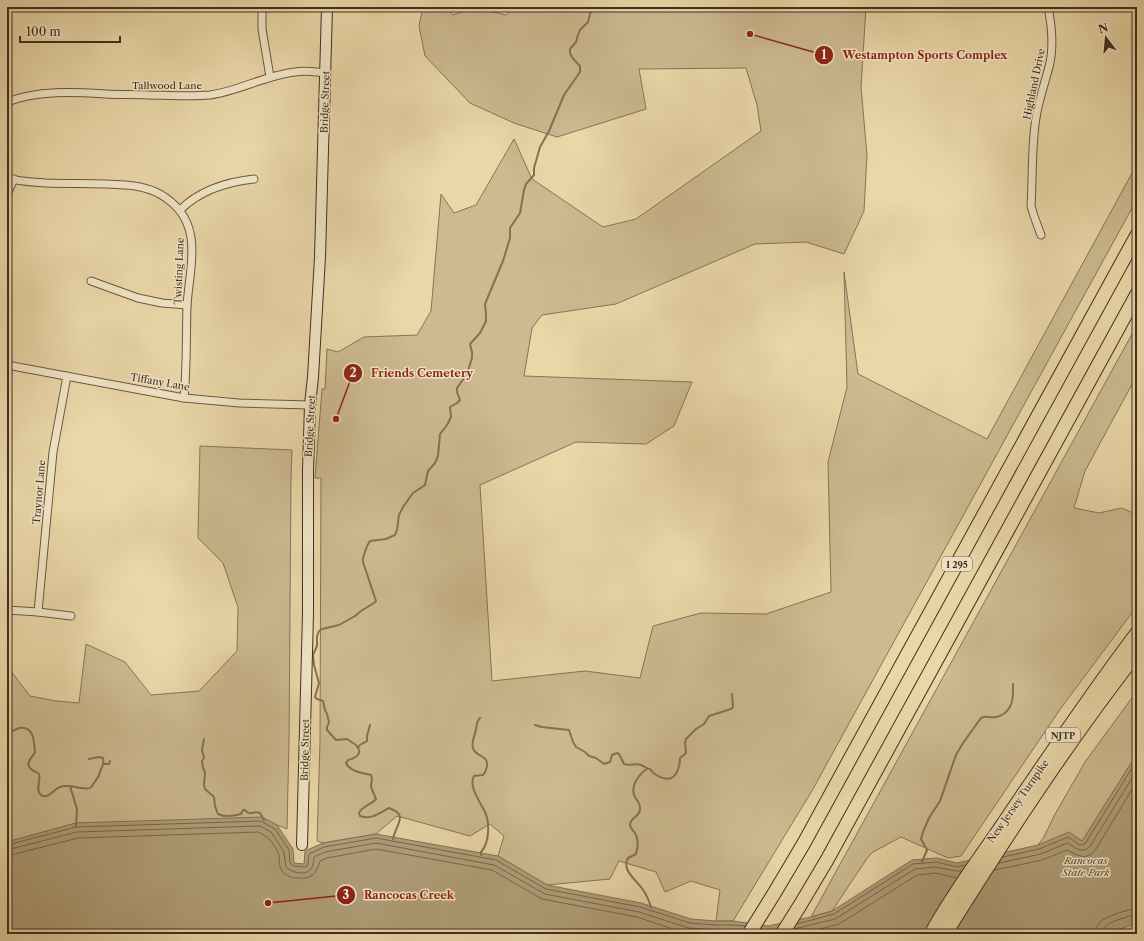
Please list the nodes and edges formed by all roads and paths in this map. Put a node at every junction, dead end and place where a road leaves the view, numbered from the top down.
1 (258, 7) edge
2 (262, 7) edge
3 (327, 7) edge
4 (1048, 7) edge
5 (326, 73) junction
6 (270, 77) junction
7 (7, 102) edge
8 (10, 179) edge
9 (254, 179) dead end
10 (7, 194) edge
11 (180, 210) junction
12 (1041, 235) dead end
13 (1137, 235) edge
14 (91, 281) dead end
15 (1137, 294) edge
16 (187, 305) junction
17 (7, 365) edge
18 (67, 376) junction
19 (184, 398) junction
20 (310, 405) junction
21 (7, 610) edge
22 (38, 612) junction
23 (71, 616) dead end
24 (1137, 633) edge
25 (1137, 653) edge
26 (302, 845) dead end
27 (749, 934) edge
28 (782, 934) edge
29 (931, 934) edge
30 (945, 934) edge

1 - 2 street
2 - 6 street
3 - 5 main road, Bridge Street
4 - 12 street, Highland Drive
5 - 6 street, Tallwood Lane
5 - 20 main road, Bridge Street
6 - 7 street, Tallwood Lane
8 - 10 street
8 - 11 street, Twisting Lane
9 - 11 street
11 - 16 street, Twisting Lane
13 - 27 highway, I 295
14 - 16 street
15 - 28 highway, I 295
16 - 19 street, Twisting Lane
17 - 18 street, Tiffany Lane
18 - 19 street, Tiffany Lane
18 - 22 street, Traynor Lane
19 - 20 street, Tiffany Lane
20 - 26 main road, Bridge Street
21 - 22 street
22 - 23 street
24 - 29 highway, New Jersey Turnpike / NJTP
25 - 30 highway, New Jersey Turnpike / NJTP

